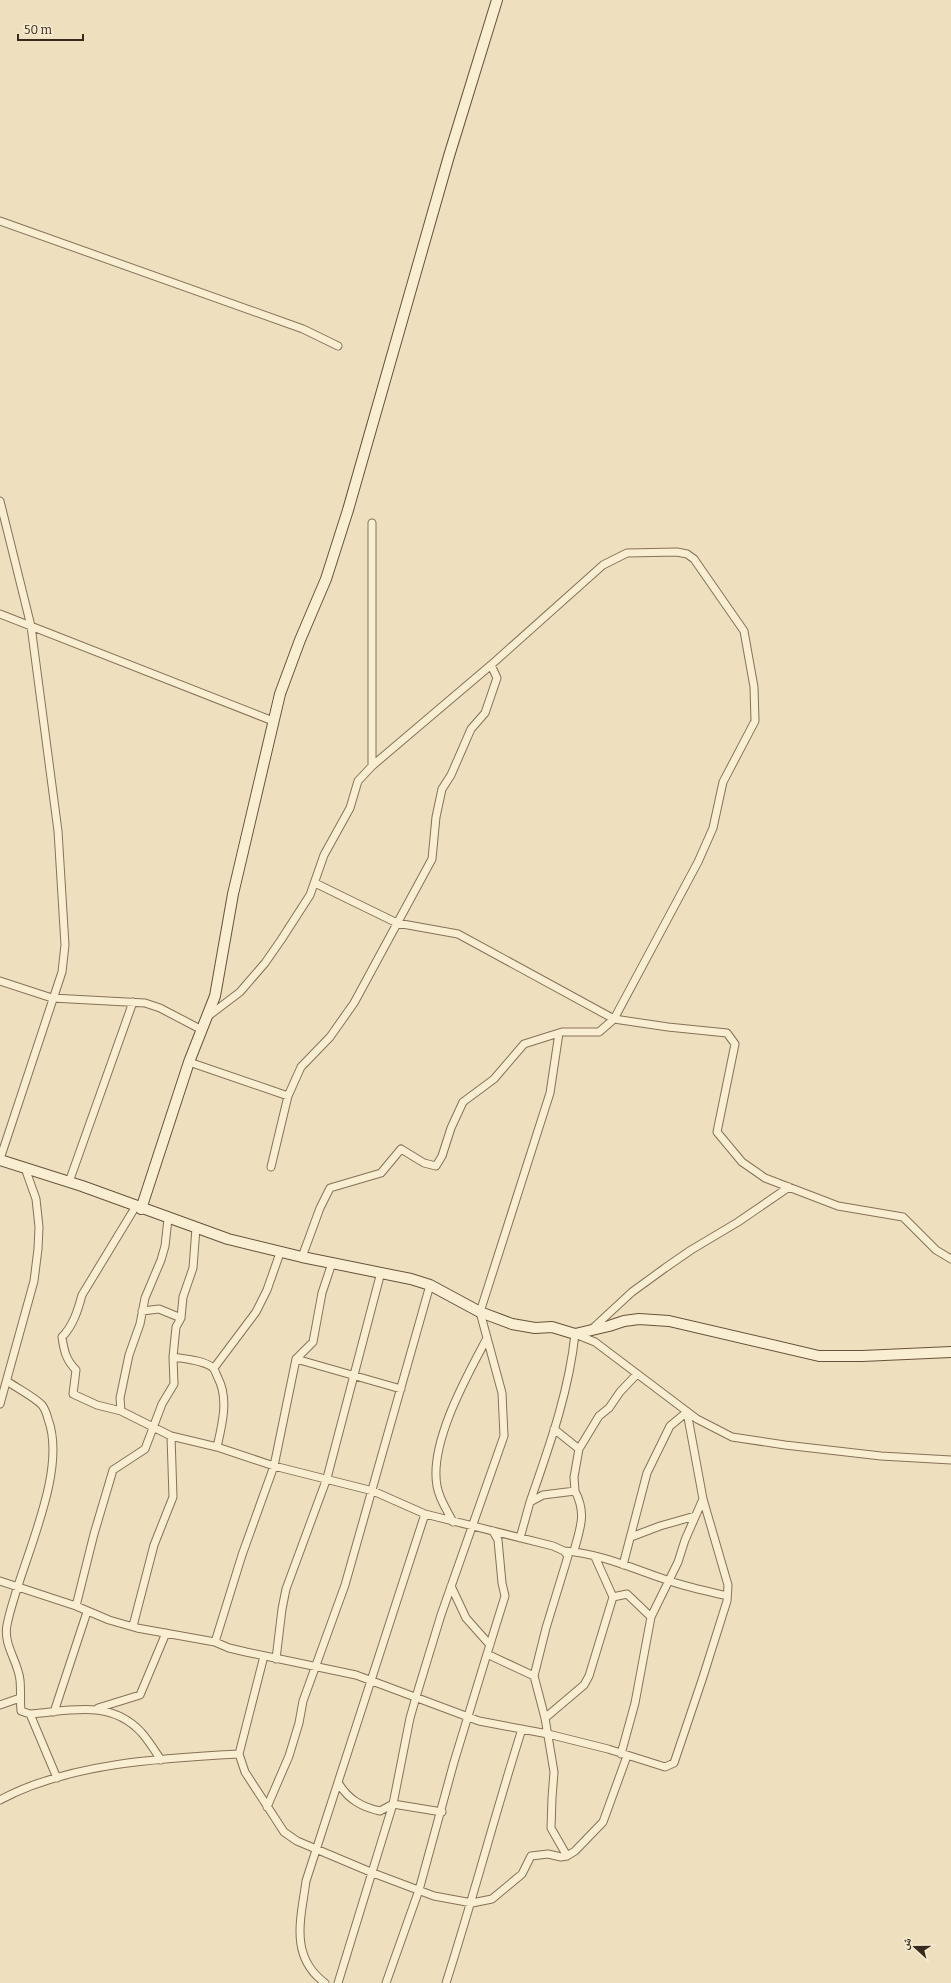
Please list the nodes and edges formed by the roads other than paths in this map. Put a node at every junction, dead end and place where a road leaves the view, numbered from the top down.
1 (497, 0) edge
2 (0, 221) edge
3 (338, 346) dead end
4 (0, 500) edge
5 (372, 523) dead end
6 (0, 614) edge
7 (31, 626) junction
8 (491, 665) junction
9 (273, 721) junction
10 (372, 766) junction
11 (315, 882) junction
12 (397, 923) junction
13 (0, 981) edge
14 (52, 998) junction
15 (133, 1002) junction
16 (207, 1017) junction
17 (614, 1019) junction
18 (202, 1030) junction
19 (559, 1033) junction
20 (189, 1062) junction
21 (288, 1096) junction
22 (0, 1160) edge
23 (270, 1167) dead end
24 (25, 1168) junction
25 (69, 1182) junction
26 (789, 1187) junction
27 (138, 1208) junction
28 (168, 1219) junction
29 (196, 1228) junction
30 (280, 1253) junction
31 (302, 1257) junction
32 (951, 1259) edge
33 (332, 1263) junction
34 (381, 1272) junction
35 (430, 1285) junction
36 (142, 1311) junction
37 (480, 1312) junction
38 (181, 1318) junction
39 (589, 1332) junction
40 (575, 1334) junction
41 (487, 1338) junction
42 (951, 1352) edge
43 (173, 1357) junction
44 (296, 1359) junction
45 (214, 1368) junction
46 (637, 1374) junction
47 (355, 1376) junction
48 (7, 1381) junction
49 (401, 1389) junction
50 (1, 1399) edge
51 (121, 1411) junction
52 (687, 1412) junction
53 (154, 1427) junction
54 (554, 1429) junction
55 (171, 1436) junction
56 (217, 1447) junction
57 (579, 1449) junction
58 (951, 1460) edge
59 (274, 1466) junction
60 (326, 1478) junction
61 (372, 1491) junction
62 (575, 1491) junction
63 (703, 1499) junction
64 (530, 1502) junction
65 (425, 1514) junction
66 (695, 1516) junction
67 (453, 1522) junction
68 (473, 1526) junction
69 (493, 1531) junction
70 (631, 1537) junction
71 (520, 1538) junction
72 (564, 1551) junction
73 (574, 1551) junction
74 (595, 1556) junction
75 (624, 1565) junction
76 (0, 1581) edge
77 (668, 1581) junction
78 (451, 1586) junction
79 (18, 1587) junction
80 (727, 1596) junction
81 (613, 1597) junction
82 (76, 1606) junction
83 (87, 1612) junction
84 (651, 1617) junction
85 (133, 1626) junction
86 (166, 1633) junction
87 (215, 1642) junction
88 (490, 1646) junction
89 (487, 1654) junction
90 (264, 1656) junction
91 (276, 1659) junction
92 (316, 1666) junction
93 (534, 1676) junction
94 (370, 1680) junction
95 (416, 1697) junction
96 (20, 1698) junction
97 (0, 1705) edge
98 (96, 1709) junction
99 (54, 1712) junction
100 (30, 1714) junction
101 (468, 1716) junction
102 (545, 1718) junction
103 (522, 1729) junction
104 (548, 1734) junction
105 (239, 1754) junction
106 (624, 1755) junction
107 (161, 1760) junction
108 (57, 1778) junction
109 (339, 1784) junction
110 (0, 1800) edge
111 (393, 1804) junction
112 (267, 1807) junction
113 (442, 1812) junction
114 (315, 1849) junction
115 (567, 1856) junction
116 (372, 1873) junction
117 (419, 1890) junction
118 (472, 1903) junction
119 (325, 1983) edge
120 (338, 1983) edge
121 (386, 1983) edge
122 (446, 1983) edge

1 - 9 main road
2 - 3 street
4 - 7 street
5 - 10 street
6 - 7 street
7 - 9 street
7 - 14 street
8 - 10 street
8 - 12 street
8 - 17 street
9 - 16 main road
10 - 11 street
11 - 12 street
11 - 16 street
12 - 17 street
12 - 21 street
13 - 14 street
14 - 15 street
14 - 22 street
15 - 18 street
15 - 25 street
16 - 18 main road
17 - 19 street
17 - 26 street
18 - 20 main road
19 - 31 street
19 - 37 street
20 - 21 street
20 - 27 main road
21 - 23 street
22 - 24 main road
24 - 25 main road
24 - 48 street
25 - 27 main road
26 - 32 street
26 - 39 street
27 - 28 main road
27 - 51 street
28 - 29 main road
28 - 36 street
29 - 30 main road
29 - 38 street
30 - 31 main road
30 - 45 street
31 - 33 main road
33 - 34 main road
33 - 44 street
34 - 35 main road
34 - 47 street
35 - 37 main road
35 - 49 street
36 - 38 street
36 - 51 street
37 - 40 main road
37 - 41 street
38 - 43 street
39 - 40 main road
39 - 42 main road
40 - 46 street
40 - 54 street
41 - 67 street
41 - 68 street
43 - 45 street
43 - 53 street
44 - 47 street
44 - 59 street
45 - 56 street
46 - 52 street
46 - 57 street
47 - 49 street
47 - 60 street
48 - 50 street
48 - 79 street
49 - 61 street
51 - 53 street
52 - 58 street
52 - 63 street
52 - 70 street
53 - 55 street
53 - 82 street
54 - 57 street
54 - 64 street
55 - 56 street
55 - 85 street
56 - 59 street
57 - 62 street
59 - 60 street
59 - 87 street
60 - 61 street
60 - 91 street
61 - 65 street
61 - 92 street
62 - 64 street
62 - 73 street
63 - 66 street
63 - 80 street
64 - 71 street
65 - 67 street
65 - 94 street
66 - 70 street
66 - 77 street
67 - 68 street
68 - 69 street
68 - 78 street
69 - 71 street
69 - 88 street
70 - 75 street
71 - 72 street
72 - 73 street
72 - 93 street
73 - 74 street
74 - 75 street
74 - 81 street
75 - 77 street
76 - 79 street
77 - 80 street
77 - 84 street
78 - 88 street
78 - 95 street
79 - 82 street
79 - 96 street
80 - 106 street
81 - 84 street
81 - 102 street
82 - 83 street
83 - 85 street
83 - 99 street
84 - 106 street
85 - 86 street
86 - 87 street
86 - 98 street
87 - 90 street
88 - 89 street
89 - 93 street
89 - 101 street
90 - 91 street
90 - 105 street
91 - 92 street
92 - 94 street
92 - 112 street
93 - 102 street
94 - 95 street
94 - 109 street
95 - 101 street
95 - 111 street
96 - 97 street
96 - 100 street
98 - 99 street
98 - 107 street
99 - 100 street
100 - 108 street
101 - 103 street
101 - 113 street
102 - 104 street
103 - 104 street
103 - 118 street
104 - 106 street
104 - 115 street
105 - 107 street
105 - 112 street
106 - 115 street
107 - 108 street
108 - 110 street
109 - 111 street
109 - 114 street
111 - 113 street
111 - 116 street
112 - 114 street
113 - 117 street
114 - 116 street
114 - 119 street
115 - 118 street
116 - 117 street
116 - 120 street
117 - 118 street
117 - 121 street
118 - 122 street

